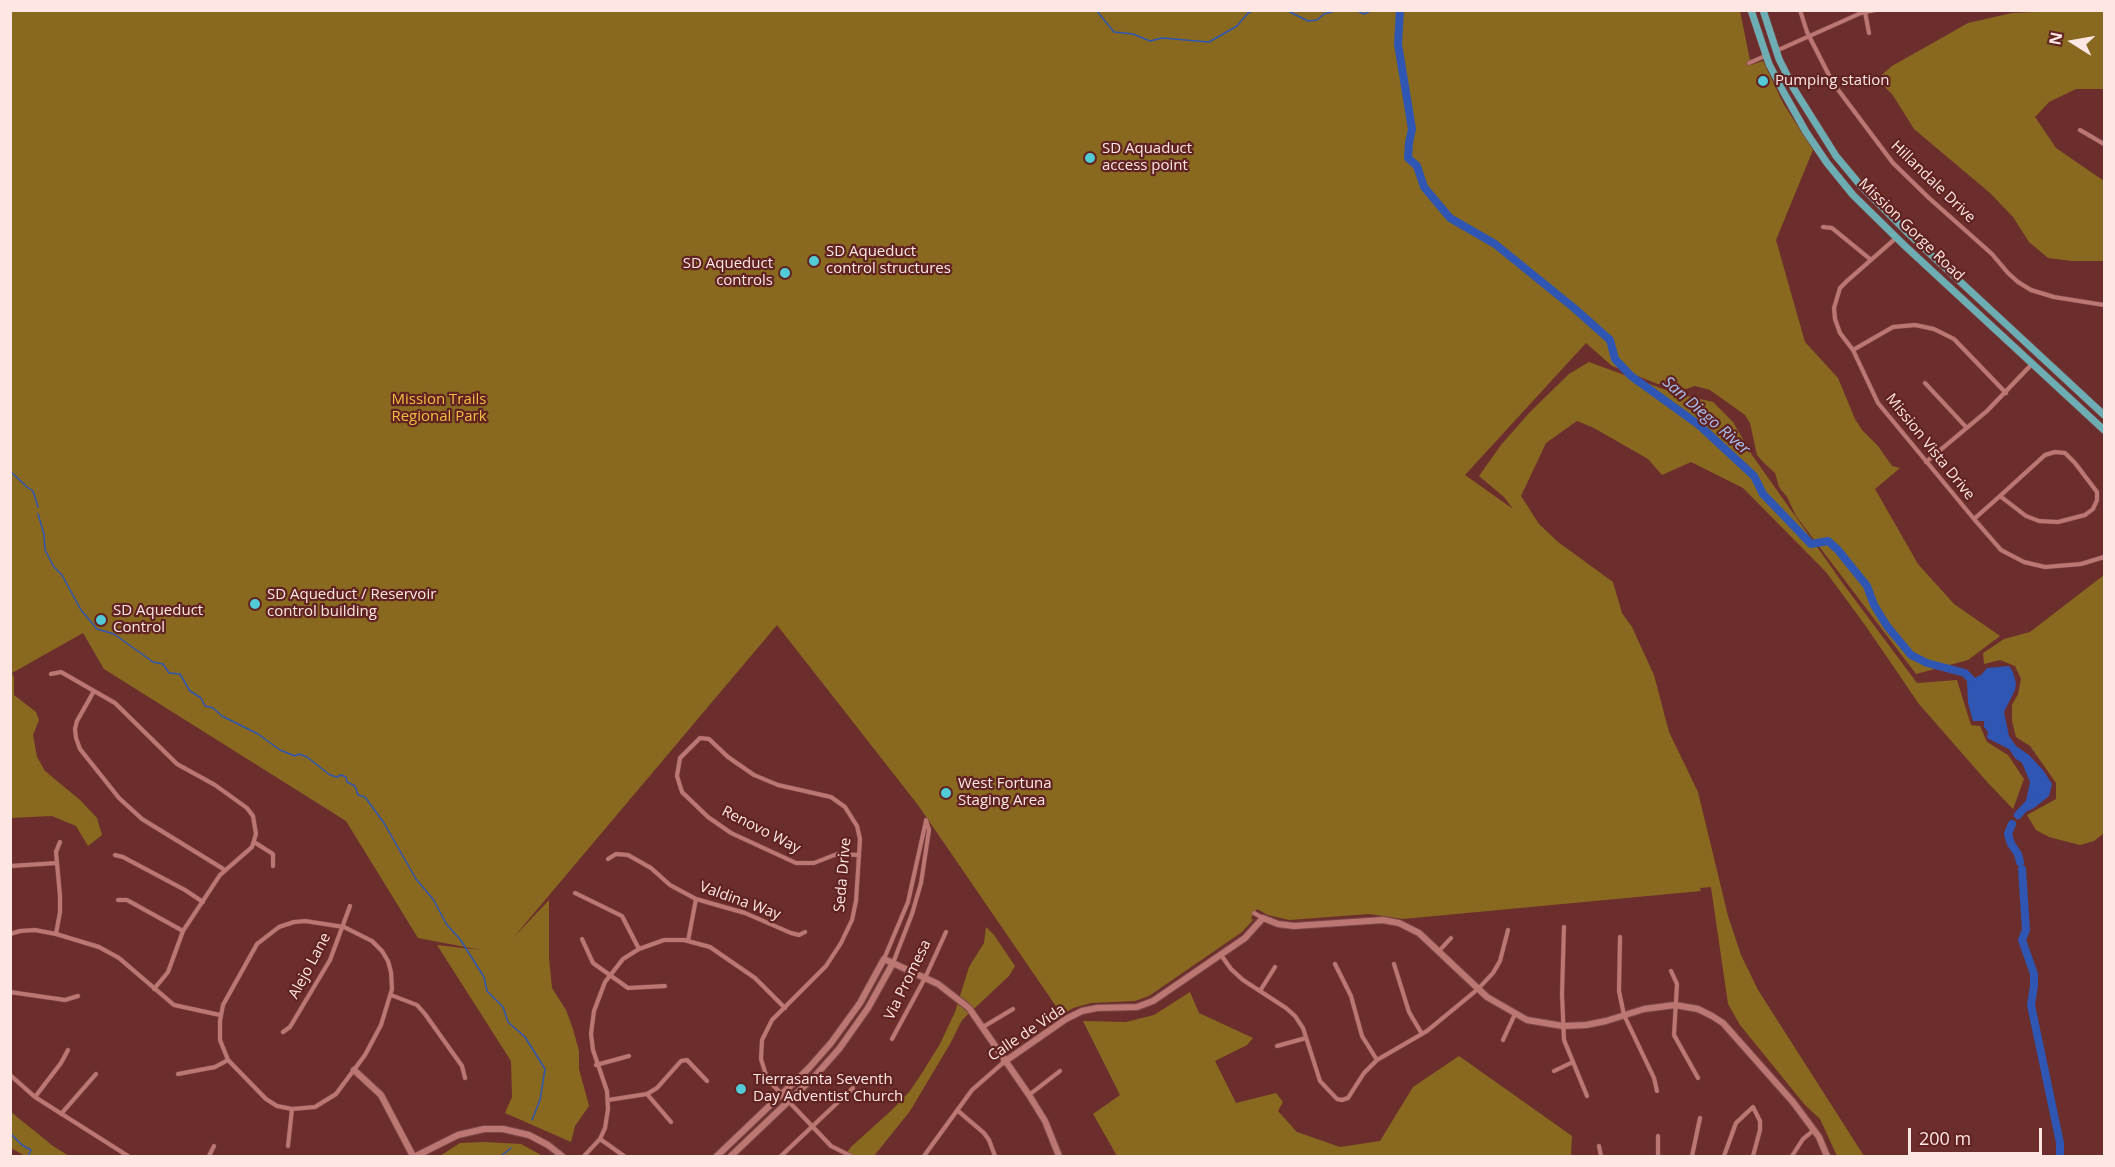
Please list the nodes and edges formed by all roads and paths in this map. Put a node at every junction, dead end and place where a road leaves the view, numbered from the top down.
1 (1751, 10) edge
2 (1763, 10) edge
3 (1800, 10) edge
4 (1875, 10) edge
5 (1865, 12) junction
6 (1869, 33) dead end
7 (1809, 37) junction
8 (1776, 51) junction
9 (1766, 56) junction
10 (1749, 63) dead end
11 (2080, 130) dead end
12 (2104, 144) edge
13 (1823, 227) dead end
14 (1896, 238) junction
15 (1870, 260) junction
16 (2104, 305) edge
17 (1853, 350) junction
18 (2032, 364) junction
19 (1925, 383) dead end
20 (2006, 393) junction
21 (2104, 415) edge
22 (1966, 427) junction
23 (2104, 430) edge
24 (1926, 462) junction
25 (2001, 496) junction
26 (1974, 519) junction
27 (2104, 557) edge
28 (51, 674) dead end
29 (94, 691) junction
30 (696, 742) joint
31 (60, 842) dead end
32 (254, 842) junction
33 (115, 855) dead end
34 (859, 855) junction
35 (608, 859) dead end
36 (57, 863) junction
37 (10, 866) edge
38 (273, 866) dead end
39 (225, 870) junction
40 (575, 894) dead end
41 (696, 899) junction
42 (118, 900) dead end
43 (203, 902) junction
44 (350, 906) dead end
45 (1254, 913) dead end
46 (1263, 918) junction
47 (344, 927) junction
48 (1564, 927) dead end
49 (1508, 930) dead end
50 (183, 931) junction
51 (805, 932) dead end
52 (946, 932) dead end
53 (10, 934) edge
54 (56, 934) junction
55 (1620, 937) dead end
56 (1451, 938) dead end
57 (582, 939) dead end
58 (688, 941) junction
59 (639, 949) junction
60 (1438, 952) junction
61 (1221, 955) junction
62 (884, 959) junction
63 (893, 963) junction
64 (1335, 964) dead end
65 (1394, 964) dead end
66 (1275, 968) dead end
67 (1671, 971) dead end
68 (609, 975) junction
69 (925, 978) junction
70 (665, 986) dead end
71 (154, 989) junction
72 (1478, 989) junction
73 (1260, 991) junction
74 (10, 992) edge
75 (391, 995) junction
76 (78, 996) dead end
77 (1675, 1005) junction
78 (784, 1008) junction
79 (1013, 1009) dead end
80 (1515, 1014) junction
81 (220, 1015) junction
82 (1624, 1015) junction
83 (1563, 1026) junction
84 (982, 1027) junction
85 (283, 1032) dead end
86 (1422, 1034) junction
87 (1306, 1038) junction
88 (892, 1039) dead end
89 (1503, 1041) dead end
90 (1277, 1046) dead end
91 (68, 1050) dead end
92 (629, 1056) dead end
93 (228, 1060) junction
94 (1377, 1060) junction
95 (1005, 1062) junction
96 (1573, 1062) junction
97 (596, 1065) junction
98 (354, 1070) junction
99 (1060, 1071) dead end
100 (1554, 1071) dead end
101 (96, 1074) dead end
102 (178, 1074) dead end
103 (10, 1075) edge
104 (465, 1078) dead end
105 (1698, 1078) dead end
106 (707, 1081) dead end
107 (853, 1088) dead end
108 (1657, 1091) dead end
109 (647, 1094) junction
110 (781, 1094) junction
111 (1029, 1095) junction
112 (1587, 1096) dead end
113 (35, 1097) junction
114 (608, 1100) junction
115 (787, 1101) junction
116 (292, 1109) junction
117 (957, 1110) junction
118 (61, 1114) junction
119 (1700, 1118) dead end
120 (671, 1122) dead end
121 (811, 1126) junction
122 (1814, 1130) junction
123 (1659, 1136) dead end
124 (600, 1139) junction
125 (213, 1146) dead end
126 (288, 1146) dead end
127 (1599, 1146) dead end
128 (128, 1156) edge
129 (209, 1156) edge
130 (415, 1156) edge
131 (562, 1156) edge
132 (584, 1156) edge
133 (624, 1156) edge
134 (717, 1156) edge
135 (731, 1156) edge
136 (781, 1156) edge
137 (851, 1156) edge
138 (924, 1156) edge
139 (995, 1156) edge
140 (1059, 1156) edge
141 (1601, 1156) edge
142 (1658, 1156) edge
143 (1692, 1156) edge
144 (1724, 1156) edge
145 (1754, 1156) edge
146 (1792, 1156) edge
147 (1827, 1156) edge

1 - 9 main road, Mission Gorge Road
2 - 8 main road, Mission Gorge Road
3 - 7 street, Hillandale Drive
4 - 5 street
5 - 6 street
5 - 7 street
7 - 8 street
7 - 16 street, Hillandale Drive
8 - 21 main road, Mission Gorge Road
9 - 10 street
9 - 14 main road, Mission Gorge Road
11 - 12 street
13 - 15 street
14 - 15 street, Mission Vista Drive
14 - 18 main road, Mission Gorge Road
15 - 17 street, Mission Vista Drive
17 - 20 street
17 - 24 street, Mission Vista Drive
18 - 20 street
18 - 23 main road, Mission Gorge Road
19 - 22 street
20 - 22 street
22 - 24 street
24 - 26 street, Mission Vista Drive
25 - 25 street
25 - 26 street
26 - 27 street, Mission Vista Drive
28 - 29 street
29 - 32 street
29 - 39 street
30 - 34 street, Seda Drive
30 - 34 street, Renovo Way
31 - 36 street
32 - 38 street
32 - 39 street
33 - 43 street
34 - 78 street, Seda Drive
35 - 41 street, Valdina Way
36 - 37 street
36 - 54 street
39 - 43 street
40 - 59 street
41 - 51 street, Valdina Way
41 - 58 street
42 - 50 street
43 - 50 street
44 - 47 street, Alejo Lane
45 - 46 street
46 - 60 street
46 - 61 street, Calle de Vida
47 - 75 street
47 - 81 street
47 - 85 street, Alejo Lane
48 - 83 street
49 - 72 street
50 - 71 street
52 - 69 street, Via Promesa
53 - 54 street
54 - 71 street
55 - 82 street
56 - 60 street
57 - 68 street
58 - 59 street
58 - 78 street
59 - 68 street
60 - 72 street
61 - 73 street
61 - 95 street, Calle de Vida
62 - 63 street
62 - 63 street
62 - 110 street
63 - 69 street
63 - 115 street
64 - 94 street
65 - 86 street
66 - 73 street
67 - 77 street
68 - 70 street
68 - 97 street
69 - 84 street
69 - 88 street, Via Promesa
71 - 81 street
72 - 80 street
72 - 86 street
73 - 87 street
74 - 76 street
75 - 98 street
75 - 104 street
77 - 82 street
77 - 105 street
77 - 122 street
78 - 110 street, Seda Drive
79 - 84 street
80 - 83 street
80 - 89 street
81 - 93 street
82 - 83 street
82 - 108 street
83 - 96 street
84 - 95 street
86 - 94 street
87 - 90 street
87 - 94 street
91 - 113 street
92 - 97 street
93 - 102 street
93 - 116 street
95 - 111 street
95 - 117 street, Calle de Vida
96 - 100 street
96 - 112 street
97 - 114 street
98 - 116 street
98 - 130 street
99 - 111 street
101 - 118 street
103 - 113 street
106 - 109 street
107 - 121 street
109 - 114 street
109 - 120 street
110 - 115 street, Seda Drive
110 - 134 street
111 - 140 street
113 - 118 street
114 - 124 street
115 - 121 street, Seda Drive
115 - 135 street
116 - 126 street
117 - 138 street, Calle de Vida
117 - 139 street
118 - 128 street
119 - 143 street
121 - 136 street
121 - 137 street, Seda Drive
122 - 146 street
122 - 147 street
123 - 142 street
124 - 132 street
124 - 133 street
125 - 129 street
127 - 141 street
130 - 131 street
144 - 145 street

